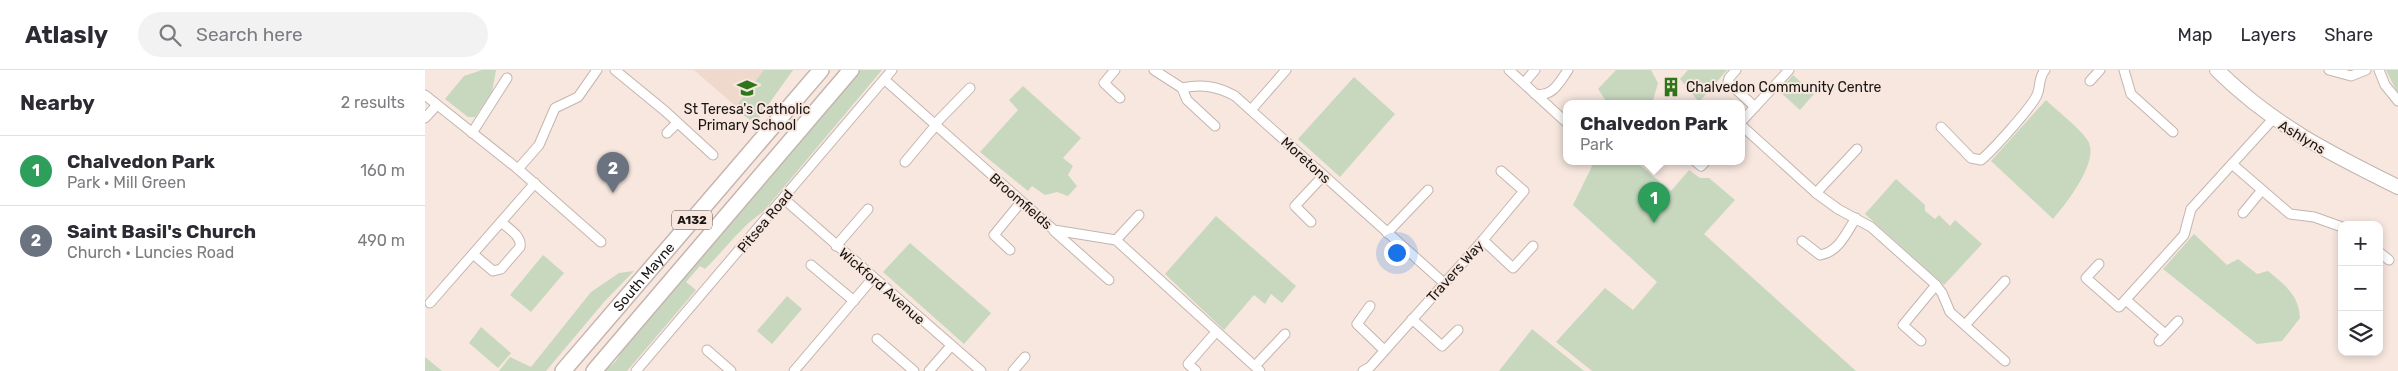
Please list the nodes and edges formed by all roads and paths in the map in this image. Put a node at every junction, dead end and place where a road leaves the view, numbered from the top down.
1 (597, 70) edge
2 (615, 70) edge
3 (821, 70) edge
4 (851, 70) edge
5 (892, 70) edge
6 (1115, 70) edge
7 (1154, 70) edge
8 (1286, 70) edge
9 (1509, 70) edge
10 (1535, 70) edge
11 (1568, 70) edge
12 (1735, 70) edge
13 (1789, 70) edge
14 (2045, 70) edge
15 (2100, 70) edge
16 (2124, 70) edge
17 (2217, 70) edge
18 (2329, 70) edge
19 (2366, 70) edge
20 (2379, 70) edge
21 (507, 78) dead end
22 (885, 80) junction
23 (2090, 81) dead end
24 (1524, 83) junction
25 (970, 88) dead end
26 (1182, 88) junction
27 (1535, 94) junction
28 (425, 95) edge
29 (1120, 98) dead end
30 (2398, 101) edge
31 (437, 105) junction
32 (1755, 107) junction
33 (1251, 110) junction
34 (425, 118) edge
35 (1745, 118) edge
36 (1563, 119) edge
37 (2273, 119) junction
38 (677, 123) junction
39 (936, 125) junction
40 (1215, 126) dead end
41 (1745, 127) edge
42 (1941, 127) dead end
43 (2173, 132) dead end
44 (472, 133) junction
45 (667, 133) dead end
46 (1857, 149) dead end
47 (713, 155) dead end
48 (905, 162) dead end
49 (2232, 164) junction
50 (518, 169) junction
51 (1501, 171) dead end
52 (1323, 176) junction
53 (535, 183) junction
54 (2398, 187) edge
55 (1428, 190) dead end
56 (2262, 190) junction
57 (1816, 193) junction
58 (784, 200) junction
59 (1021, 202) junction
60 (868, 209) dead end
61 (2243, 213) dead end
62 (1139, 215) dead end
63 (1856, 218) junction
64 (501, 222) junction
65 (1311, 222) dead end
66 (2338, 225) edge
67 (1054, 230) junction
68 (1387, 233) junction
69 (1116, 240) junction
70 (1483, 240) junction
71 (1802, 240) dead end
72 (601, 242) dead end
73 (836, 246) junction
74 (1533, 246) dead end
75 (1010, 250) dead end
76 (473, 254) junction
77 (2383, 255) edge
78 (2389, 260) dead end
79 (2099, 264) dead end
80 (811, 266) dead end
81 (873, 278) junction
82 (1109, 280) dead end
83 (2005, 281) dead end
84 (1444, 283) junction
85 (1936, 285) junction
86 (2126, 300) junction
87 (854, 301) junction
88 (430, 303) dead end
89 (1370, 306) dead end
90 (1412, 319) junction
91 (2178, 321) dead end
92 (1965, 325) junction
93 (1458, 330) dead end
94 (1216, 332) junction
95 (1285, 334) dead end
96 (2165, 334) junction
97 (877, 339) dead end
98 (1921, 341) dead end
99 (2159, 341) dead end
100 (951, 346) junction
101 (707, 350) dead end
102 (1384, 350) junction
103 (1025, 357) dead end
104 (2005, 361) dead end
105 (1257, 369) edge
106 (563, 371) edge
107 (594, 371) edge
108 (636, 371) edge
109 (731, 371) edge
110 (794, 371) edge
111 (914, 371) edge
112 (929, 371) edge
113 (981, 371) edge
114 (1013, 371) edge
115 (1196, 371) edge
116 (1363, 371) edge

1 - 50 street
2 - 38 street
3 - 106 main road, South Mayne / A132
4 - 107 main road, South Mayne / A132
5 - 22 street, Pitsea Road
6 - 29 street
7 - 26 street
8 - 33 street
9 - 24 street
10 - 24 street
11 - 27 street
12 - 32 street
13 - 32 street
14 - 42 street
15 - 23 street
16 - 43 street
17 - 37 street, Ashlyns
18 - 19 street
20 - 30 street
21 - 44 street
22 - 39 street, Broomfields
22 - 58 street, Pitsea Road
24 - 27 street
25 - 39 street
26 - 33 street, Moretons
26 - 40 street
27 - 36 street
28 - 31 street
31 - 34 street
31 - 44 street
32 - 35 street
33 - 52 street, Moretons
37 - 49 street
37 - 54 street, Ashlyns
38 - 45 street
38 - 47 street
39 - 48 street
39 - 59 street, Broomfields
41 - 57 street
44 - 50 street
46 - 57 street
49 - 56 street
49 - 86 street
50 - 53 street
51 - 70 street, Travers Way
52 - 65 street
52 - 68 street, Moretons
53 - 64 street
53 - 72 street
55 - 68 street
56 - 61 street
56 - 66 street
57 - 63 street
58 - 73 street, Wickford Avenue
58 - 108 street, Pitsea Road
59 - 67 street, Broomfields
59 - 75 street
60 - 73 street
62 - 69 street
63 - 71 street
63 - 85 street
64 - 76 street
64 - 76 street
67 - 69 street, Broomfields
67 - 82 street
68 - 84 street, Moretons
69 - 94 street
70 - 74 street
70 - 84 street, Travers Way
73 - 81 street, Wickford Avenue
76 - 88 street
77 - 78 street
79 - 86 street
80 - 87 street
81 - 87 street
81 - 100 street, Wickford Avenue
83 - 92 street
84 - 90 street, Travers Way
85 - 92 street
85 - 98 street
86 - 96 street
87 - 110 street
89 - 102 street
90 - 93 street
90 - 102 street, Travers Way
91 - 96 street
92 - 104 street
94 - 105 street
94 - 115 street
95 - 105 street
96 - 99 street
97 - 111 street
100 - 112 street
100 - 113 street, Wickford Avenue
101 - 109 street
102 - 116 street, Travers Way
103 - 114 street

